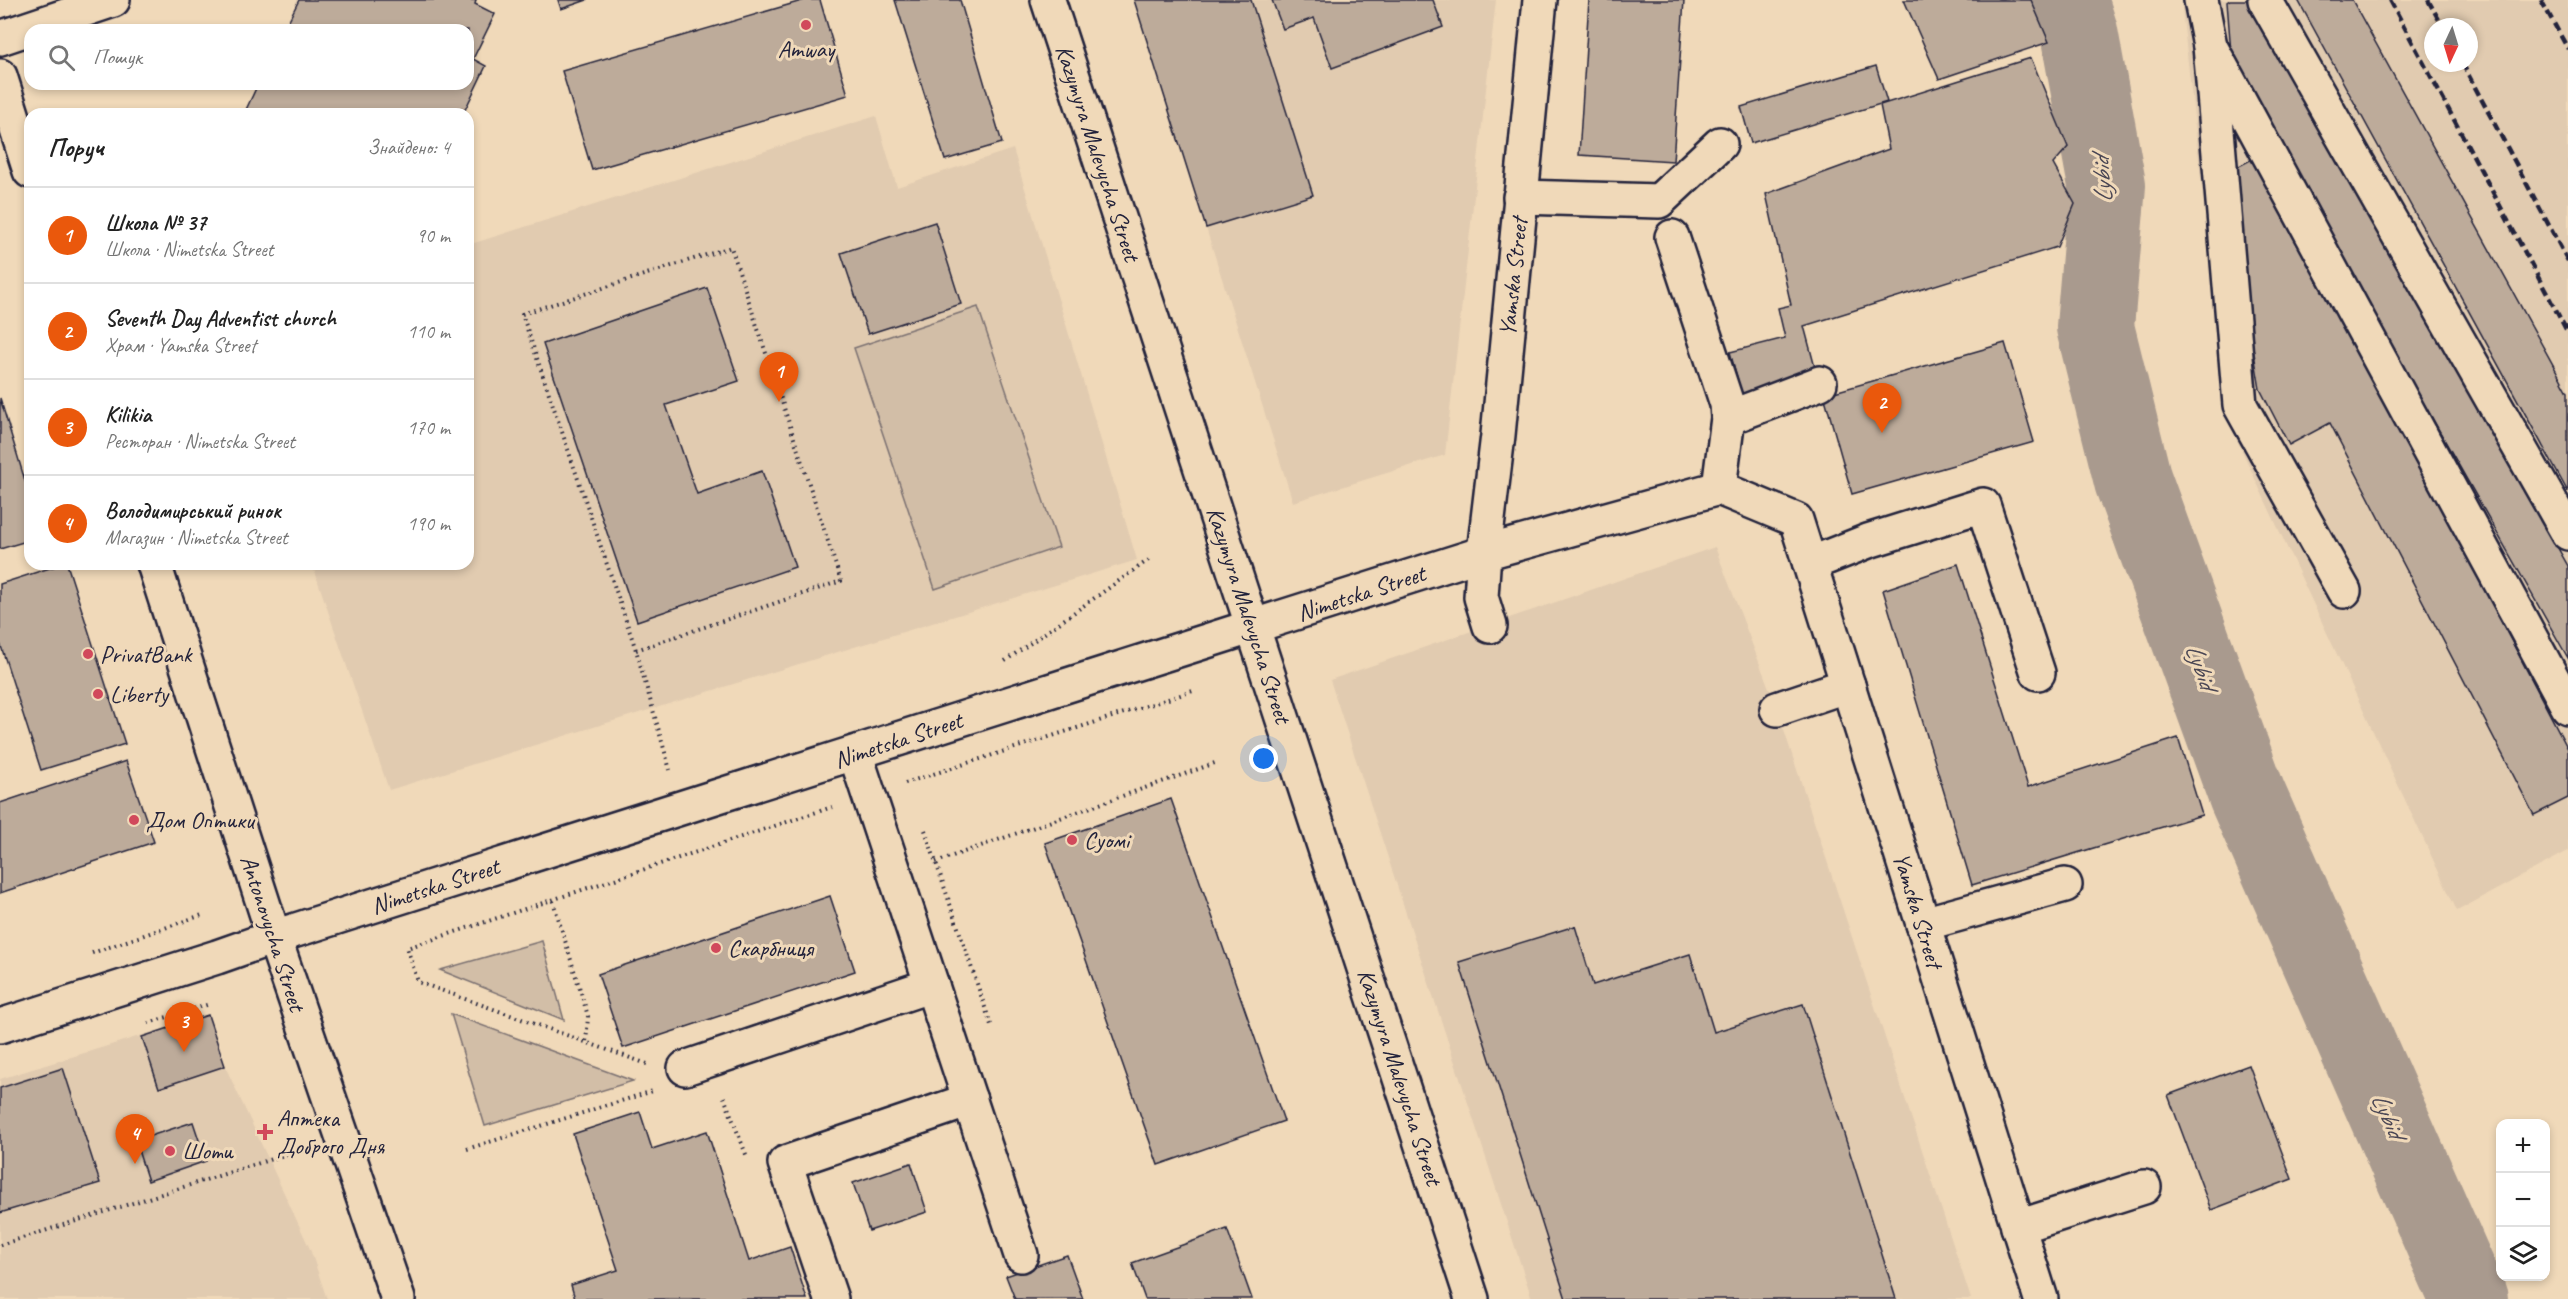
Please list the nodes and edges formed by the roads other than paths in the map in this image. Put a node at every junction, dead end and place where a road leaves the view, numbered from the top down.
1 (113, 0) edge
2 (1048, 0) edge
3 (1540, 0) edge
4 (2200, 0) edge
5 (2265, 0) edge
6 (43, 24) edge
7 (24, 31) edge
8 (0, 39) edge
9 (2210, 46) junction
10 (0, 76) edge
11 (1720, 144) dead end
12 (24, 152) edge
13 (1520, 196) junction
14 (1672, 237) dead end
15 (1820, 383) dead end
16 (1728, 418) junction
17 (1719, 488) junction
18 (2568, 533) edge
19 (1484, 553) junction
20 (1810, 564) junction
21 (156, 570) edge
22 (2344, 591) dead end
23 (1490, 626) dead end
24 (1253, 627) junction
25 (2038, 673) dead end
26 (1848, 685) junction
27 (2568, 707) edge
28 (1777, 709) dead end
29 (855, 753) junction
30 (2065, 885) dead end
31 (1923, 924) junction
32 (274, 937) junction
33 (932, 985) junction
34 (0, 1026) edge
35 (685, 1068) dead end
36 (970, 1100) junction
37 (2144, 1187) dead end
38 (2018, 1227) junction
39 (1022, 1255) dead end
40 (398, 1299) edge
41 (831, 1299) edge
42 (1472, 1299) edge
43 (2041, 1299) edge

1 - 6 street
2 - 24 street, Kazymyra Malevycha Street
3 - 13 street, Yamska Street
4 - 9 street
5 - 18 street
7 - 8 street
9 - 22 street
9 - 27 street
10 - 12 street
11 - 13 street
13 - 19 street, Yamska Street
14 - 16 street
15 - 16 street
16 - 17 street
17 - 19 street, Nimetska Street
17 - 20 street, Yamska Street
19 - 23 street, Yamska Street
19 - 24 street, Nimetska Street
20 - 25 street
20 - 26 street, Yamska Street
21 - 32 street, Antonovycha Street
24 - 29 street, Nimetska Street
24 - 42 street, Kazymyra Malevycha Street
26 - 28 street
26 - 31 street, Yamska Street
29 - 32 street, Nimetska Street
29 - 33 street
30 - 31 street
31 - 38 street, Yamska Street
32 - 34 street, Nimetska Street
32 - 40 street, Antonovycha Street
33 - 35 street
33 - 36 street
36 - 39 street
36 - 41 street
37 - 38 street
38 - 43 street, Yamska Street

